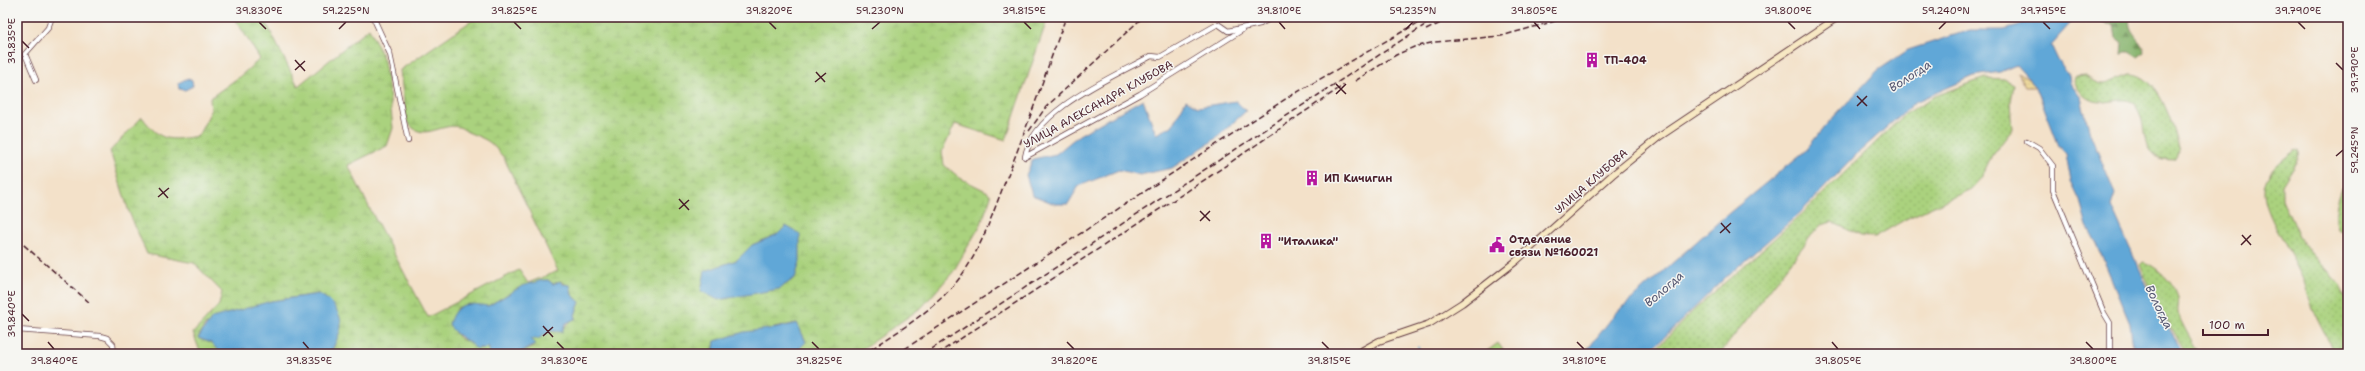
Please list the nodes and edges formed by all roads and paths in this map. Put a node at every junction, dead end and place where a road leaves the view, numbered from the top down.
1 (52, 17) edge
2 (373, 17) edge
3 (1273, 17) edge
4 (1838, 17) edge
5 (1242, 30) junction
6 (36, 80) dead end
7 (408, 141) dead end
8 (2027, 141) dead end
9 (17, 330) edge
10 (114, 354) edge
11 (1356, 354) edge
12 (2110, 354) edge

1 - 6 street
2 - 7 street
3 - 5 street, УЛИЦА АЛЕКСАНДРА КЛУБОВА
4 - 11 main road, УЛИЦА КЛУБОВА
5 - 5 street, УЛИЦА АЛЕКСАНДРА КЛУБОВА
8 - 12 street
9 - 10 street

